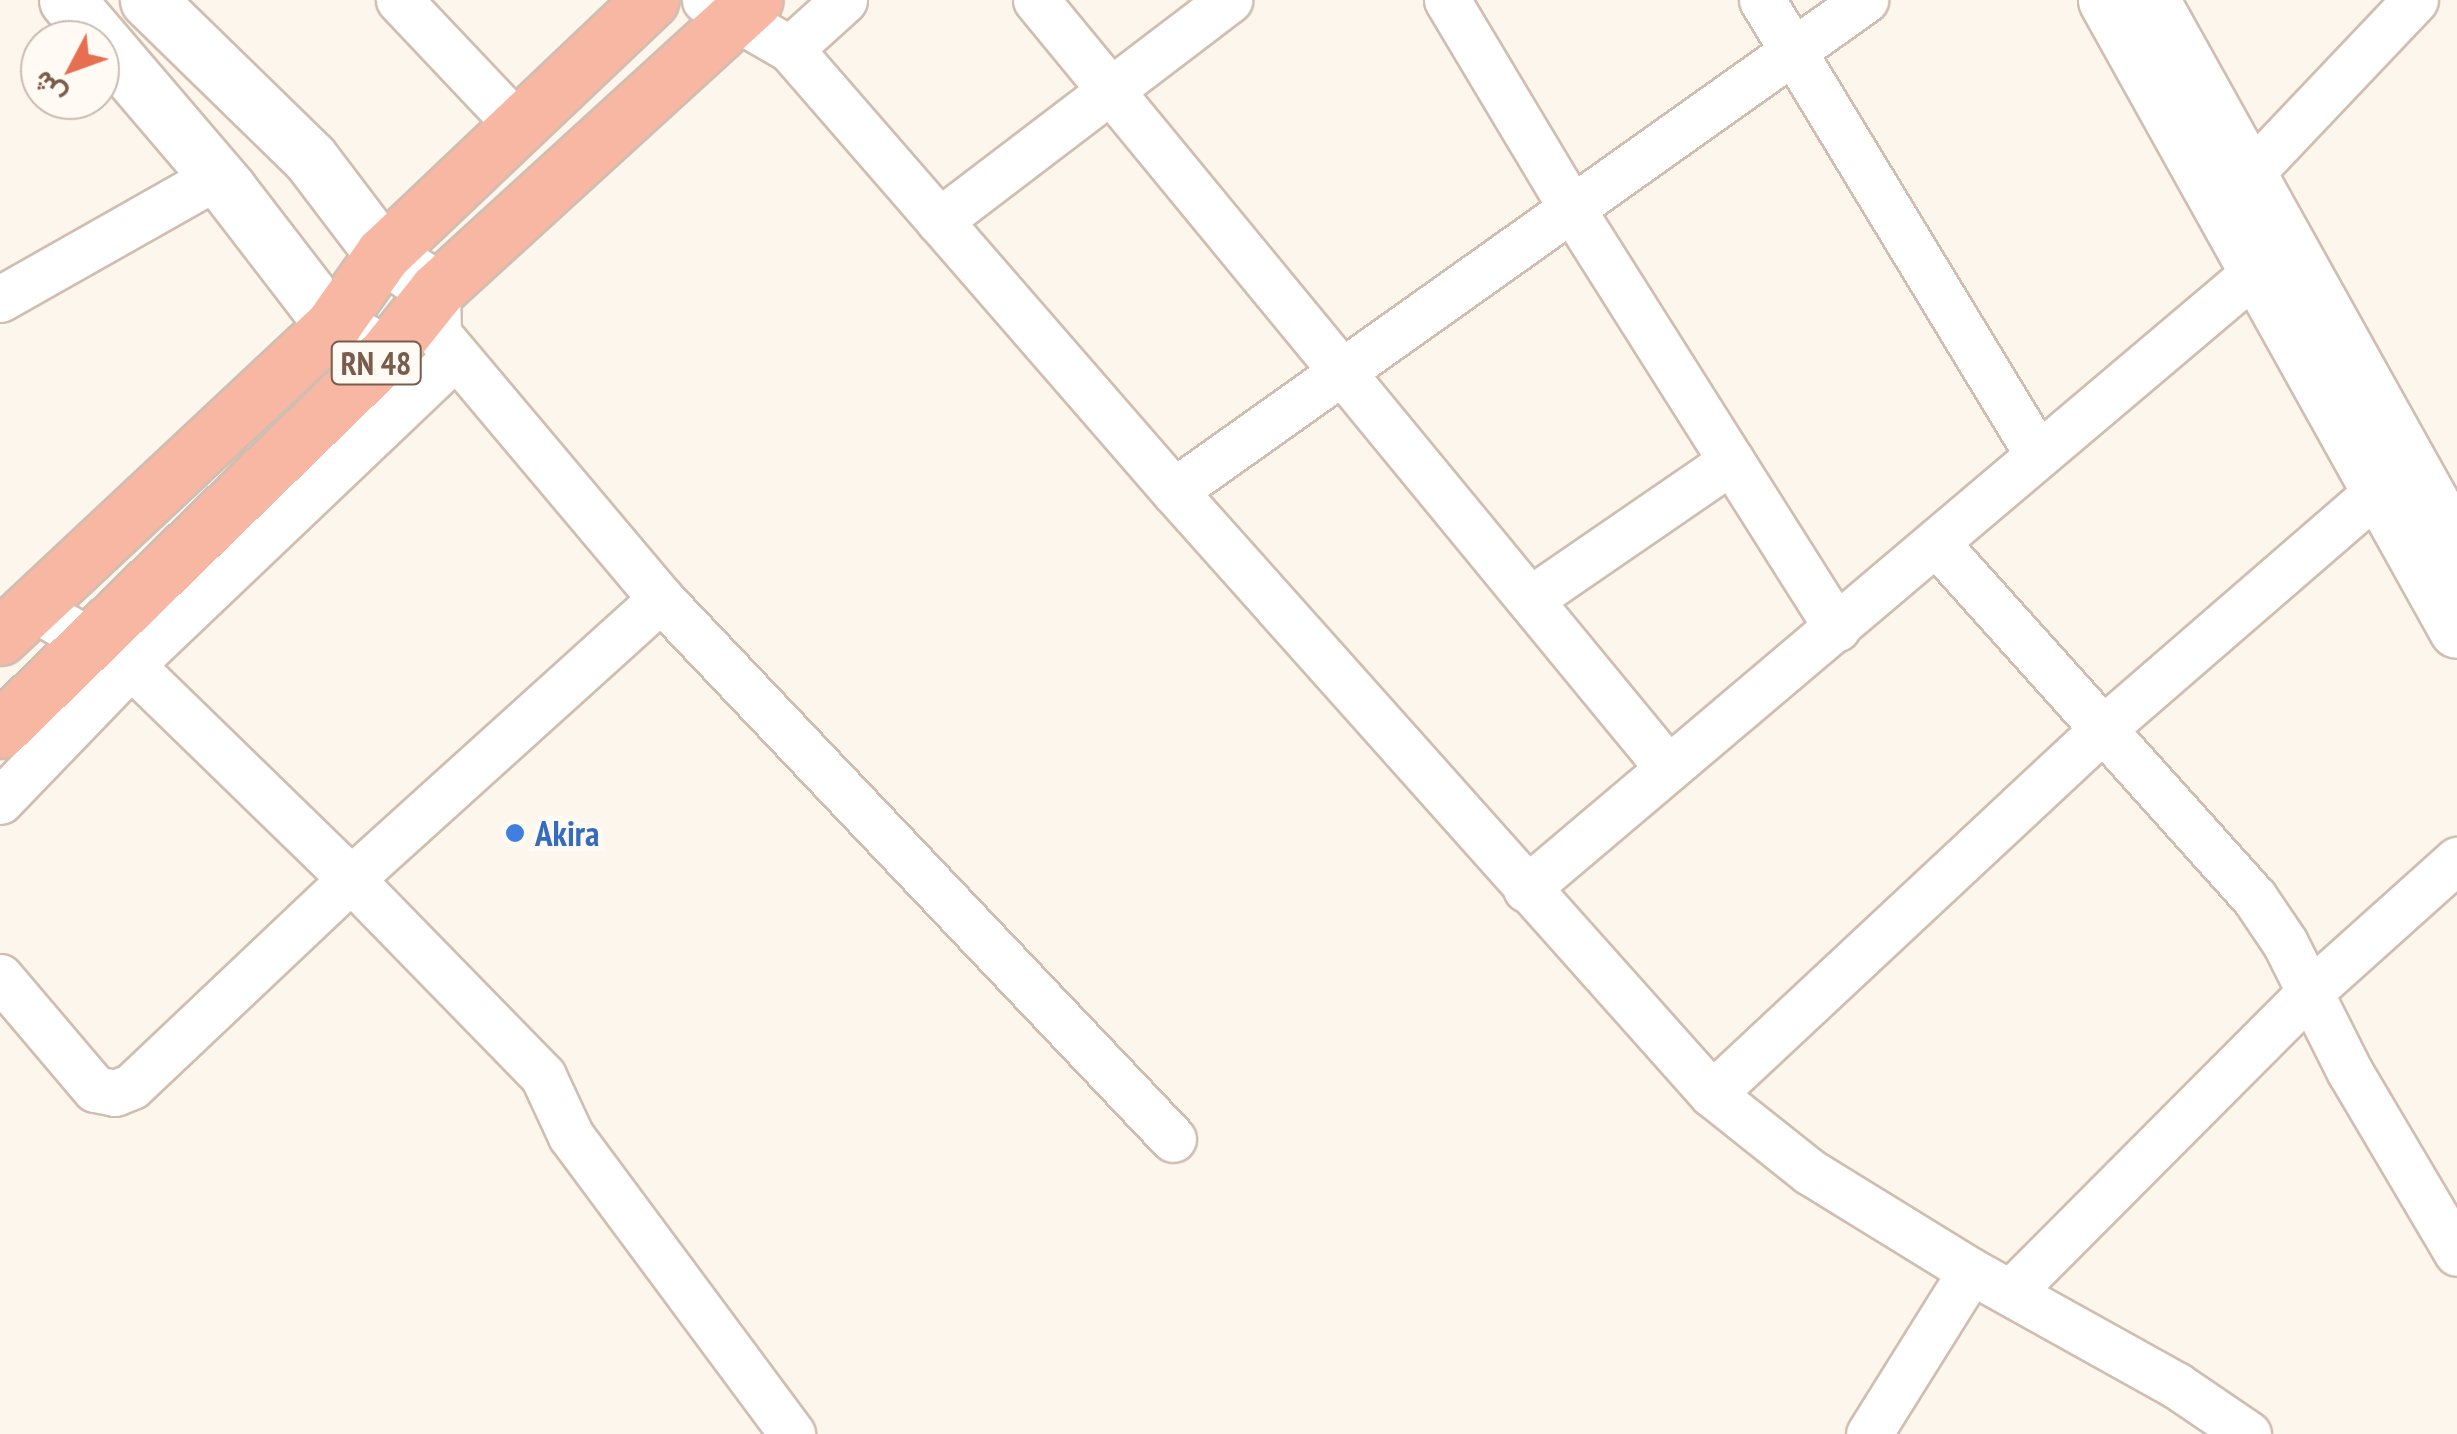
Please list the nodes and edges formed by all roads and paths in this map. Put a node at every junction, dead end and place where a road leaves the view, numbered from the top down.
1 (67, 0) edge
2 (148, 0) edge
3 (398, 0) edge
4 (651, 0) edge
5 (844, 0) edge
6 (1036, 0) edge
7 (1229, 0) edge
8 (1447, 0) edge
9 (1762, 0) edge
10 (1865, 0) edge
11 (2106, 0) edge
12 (2151, 0) edge
13 (2416, 0) edge
14 (733, 6) edge
15 (790, 49) junction
16 (1793, 51) junction
17 (1113, 90) junction
18 (518, 126) junction
19 (2250, 175) junction
20 (216, 178) junction
21 (1572, 209) junction
22 (939, 221) junction
23 (383, 254) junction
24 (2256, 270) junction
25 (0, 299) edge
26 (333, 325) junction
27 (444, 327) junction
28 (386, 354) junction
29 (1344, 370) junction
30 (2038, 455) junction
31 (1732, 461) junction
32 (1174, 491) junction
33 (2378, 491) junction
34 (1937, 544) junction
35 (2457, 549) edge
36 (1532, 598) junction
37 (662, 599) junction
38 (15, 622) edge
39 (1837, 628) junction
40 (2457, 630) edge
41 (110, 654) junction
42 (2104, 728) junction
43 (0, 730) edge
44 (1668, 768) junction
45 (0, 801) edge
46 (2457, 860) edge
47 (352, 879) junction
48 (1526, 889) junction
49 (0, 977) edge
50 (2312, 990) junction
51 (1712, 1094) junction
52 (1173, 1139) dead end
53 (2457, 1253) edge
54 (1972, 1271) junction
55 (2011, 1292) junction
56 (792, 1434) edge
57 (1869, 1434) edge
58 (2248, 1434) edge

1 - 20 street
2 - 23 street
3 - 18 street
4 - 18 highway, RN 48
5 - 15 street
6 - 17 street
7 - 17 street
8 - 21 street
9 - 16 street
10 - 16 street
11 - 24 street
12 - 19 street
13 - 19 street
14 - 15 street
14 - 27 highway, RN 48
15 - 22 street
16 - 21 street
16 - 30 street
17 - 22 street
17 - 29 street
18 - 23 highway, RN 48
19 - 35 street
20 - 25 street
20 - 26 street
21 - 29 street
21 - 31 street
22 - 32 street
23 - 26 highway, RN 48
23 - 27 street
24 - 30 street
24 - 33 street
26 - 28 street
26 - 38 highway, RN 48
27 - 28 highway, RN 48
27 - 37 street
27 - 41 street
28 - 41 highway, RN 48
29 - 32 street
29 - 36 street
30 - 34 street
31 - 36 street
31 - 39 street
32 - 48 street
33 - 40 street
33 - 42 street
34 - 39 street
34 - 42 street
36 - 44 street
37 - 47 street
37 - 52 street
38 - 41 street
39 - 44 street
41 - 43 highway, RN 48
41 - 45 street
41 - 47 street
42 - 50 street
42 - 51 street
44 - 48 street
46 - 50 street
47 - 49 street
47 - 56 street
48 - 51 street
50 - 53 street
50 - 55 street
51 - 54 street
54 - 55 street
54 - 57 street
55 - 58 street

